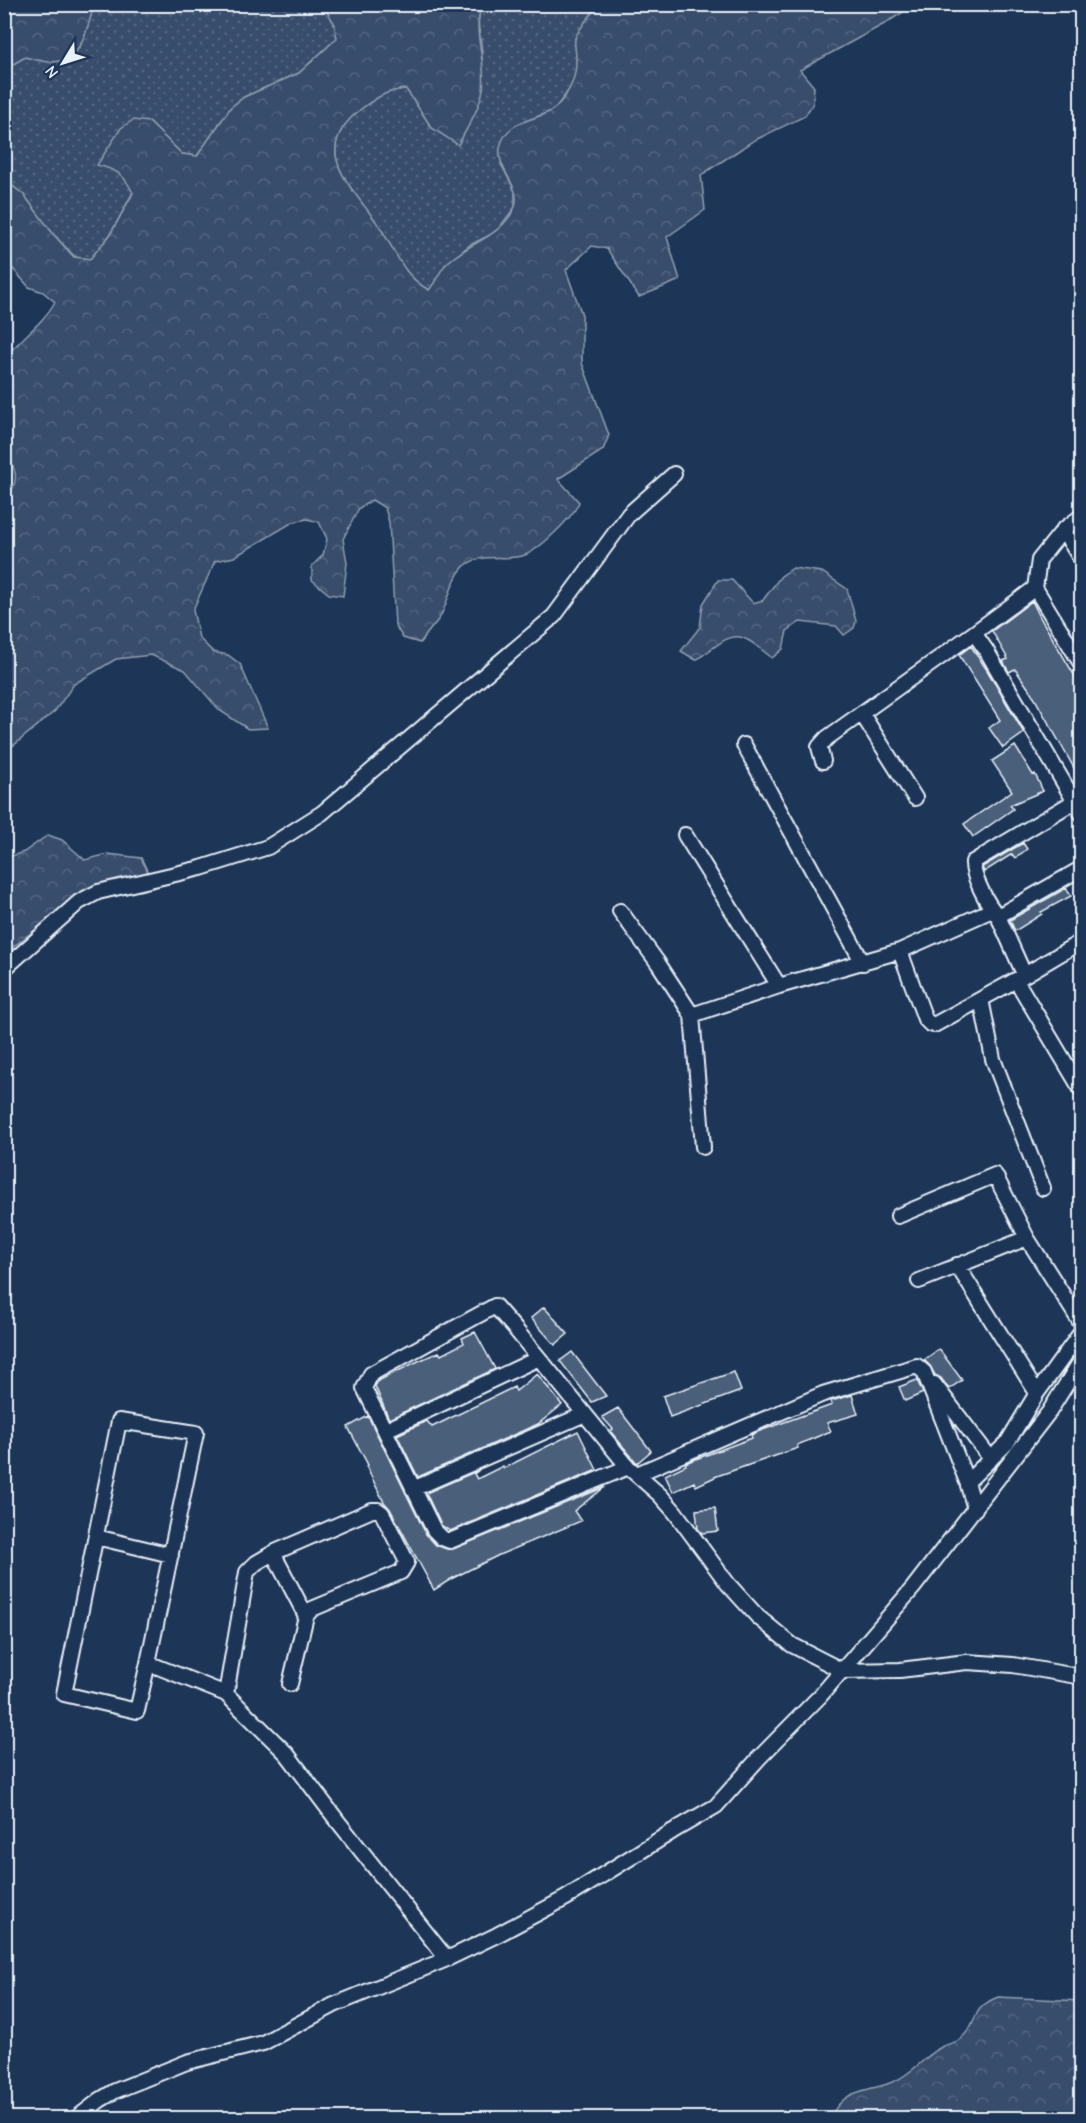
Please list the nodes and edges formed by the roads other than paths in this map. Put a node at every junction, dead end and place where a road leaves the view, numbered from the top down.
1 (674, 474) dead end
2 (1082, 516) edge
3 (1063, 530) junction
4 (1082, 561) edge
5 (1035, 588) junction
6 (974, 633) junction
7 (1082, 665) edge
8 (862, 714) junction
9 (744, 745) dead end
10 (823, 761) dead end
11 (915, 798) dead end
12 (1078, 807) edge
13 (685, 835) dead end
14 (1082, 868) edge
15 (620, 911) dead end
16 (995, 913) junction
17 (1080, 946) edge
18 (900, 951) junction
19 (863, 963) junction
20 (4, 969) edge
21 (1020, 977) junction
22 (779, 986) junction
23 (981, 999) junction
24 (692, 1015) junction
25 (1082, 1091) edge
26 (703, 1147) dead end
27 (1043, 1188) dead end
28 (898, 1215) dead end
29 (1027, 1238) junction
30 (957, 1265) junction
31 (919, 1281) dead end
32 (1082, 1325) edge
33 (1082, 1331) edge
34 (540, 1358) junction
35 (1082, 1359) edge
36 (924, 1372) junction
37 (1037, 1393) junction
38 (585, 1414) junction
39 (386, 1430) junction
40 (991, 1459) junction
41 (632, 1471) junction
42 (967, 1482) junction
43 (413, 1489) junction
44 (975, 1509) junction
45 (96, 1537) junction
46 (273, 1553) junction
47 (171, 1555) junction
48 (306, 1616) junction
49 (148, 1663) junction
50 (843, 1671) junction
51 (1082, 1677) edge
52 (290, 1684) dead end
53 (226, 1694) junction
54 (447, 1959) junction
55 (77, 2118) edge

1 - 20 street
2 - 3 street
3 - 4 street
3 - 5 street
5 - 6 street
5 - 7 street
6 - 8 street
6 - 12 street
8 - 10 street
8 - 11 street
9 - 19 street
12 - 16 street
13 - 22 street
14 - 16 street
15 - 24 street
16 - 18 street
16 - 21 street
17 - 21 street
18 - 19 street
18 - 23 street
19 - 22 street
21 - 23 street
21 - 25 street
22 - 24 street
23 - 27 street
24 - 26 street
28 - 29 street
29 - 30 street
29 - 32 street
30 - 31 street
30 - 37 street
33 - 37 street
34 - 38 street
34 - 39 street
34 - 39 street
35 - 44 street
36 - 40 street
36 - 41 street
36 - 42 street
37 - 40 street
38 - 41 street
38 - 43 street
39 - 43 street
40 - 42 street
41 - 43 street
41 - 50 street
42 - 44 street
44 - 50 street
45 - 47 street
45 - 47 street
45 - 49 street
46 - 48 street
46 - 48 street
46 - 53 street
47 - 49 street
48 - 52 street
49 - 53 street
50 - 51 street
50 - 54 street
53 - 54 street
54 - 55 street

